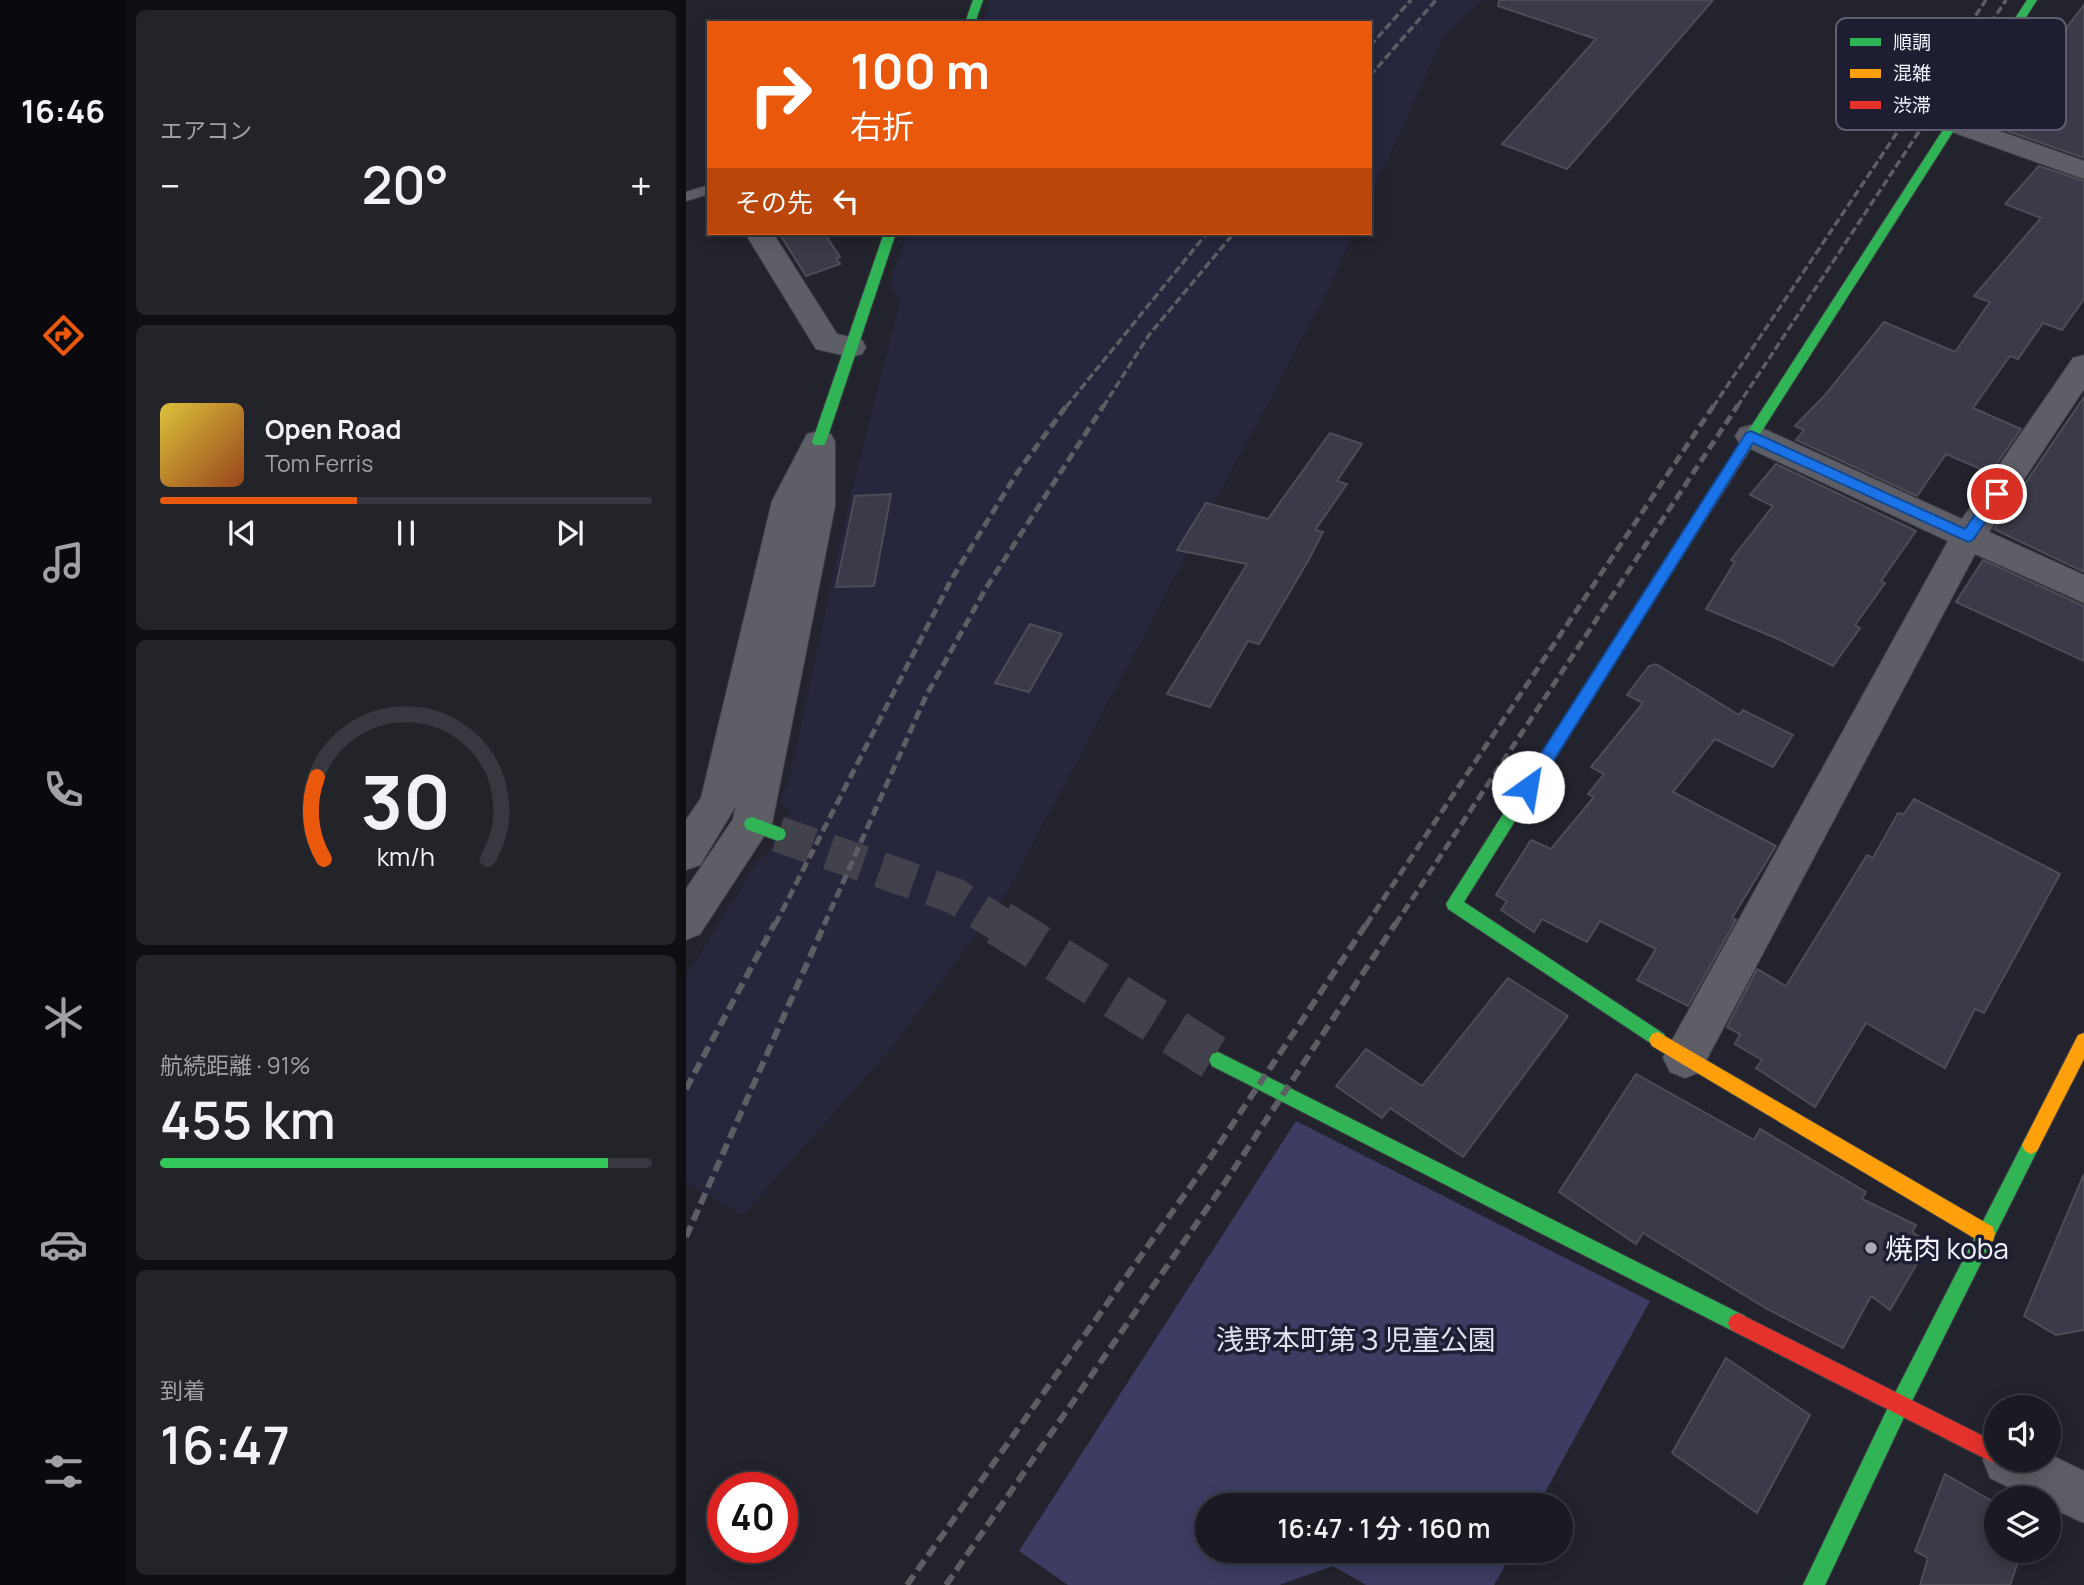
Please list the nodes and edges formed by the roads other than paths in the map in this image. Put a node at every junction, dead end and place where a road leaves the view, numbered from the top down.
1 (978, 0) edge
2 (2032, 0) edge
3 (2020, 18) edge
4 (971, 21) edge
5 (1946, 130) edge
6 (1973, 130) edge
7 (2084, 171) edge
8 (707, 190) edge
9 (686, 197) edge
10 (760, 235) edge
11 (889, 235) edge
12 (851, 347) junction
13 (2084, 365) edge
14 (1751, 436) junction
15 (819, 442) junction
16 (1968, 537) junction
17 (2084, 590) edge
18 (686, 853) edge
19 (686, 922) edge
20 (2084, 1041) edge
21 (1685, 1058) junction
22 (1218, 1060) tunnel mouth
23 (1986, 1234) junction
24 (1900, 1404) junction
25 (1984, 1447) edge
26 (2032, 1472) edge
27 (2084, 1498) edge
28 (1814, 1585) edge

1 - 4 street
2 - 3 street
5 - 14 street
6 - 7 street
8 - 9 lane
10 - 12 street
11 - 12 street
12 - 15 street
13 - 16 street
14 - 16 street
14 - 21 street
15 - 18 street
15 - 19 street
16 - 17 street
16 - 21 street
20 - 23 street
21 - 23 street
22 - 24 street
23 - 24 street
24 - 25 street
24 - 28 street
26 - 27 street

